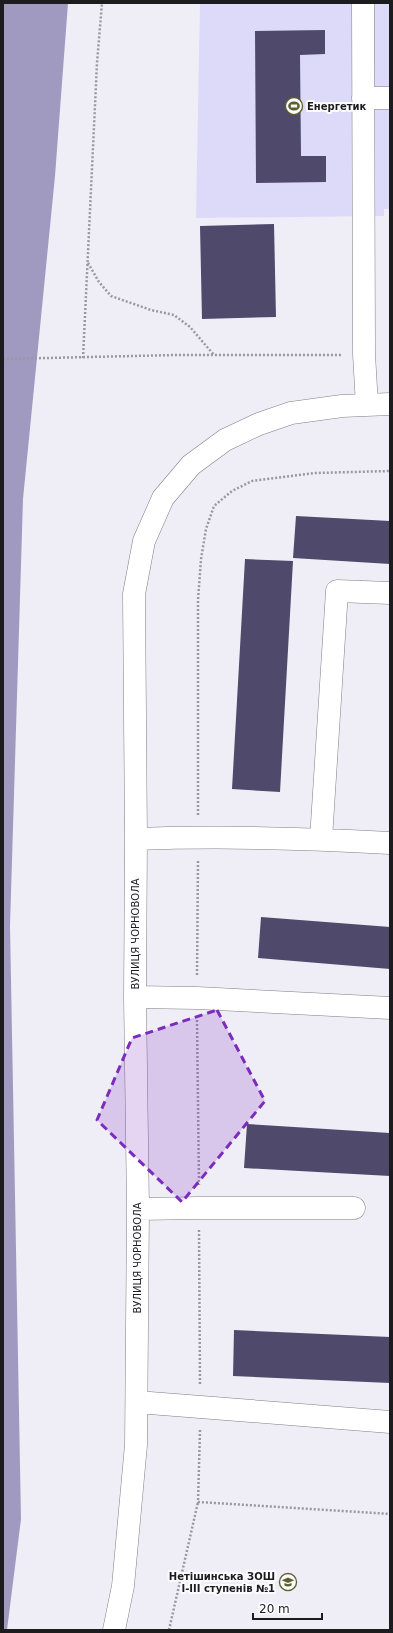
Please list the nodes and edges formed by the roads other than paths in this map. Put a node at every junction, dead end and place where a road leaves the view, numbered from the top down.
1 (363, 3) edge
2 (363, 98) junction
3 (390, 98) edge
4 (390, 404) edge
5 (367, 405) junction
6 (390, 593) edge
7 (136, 839) junction
8 (321, 839) junction
9 (390, 843) edge
10 (135, 997) junction
11 (390, 1008) edge
12 (354, 1208) dead end
13 (138, 1209) junction
14 (137, 1402) junction
15 (390, 1422) edge
16 (114, 1630) edge

1 - 2 street
2 - 3 street
2 - 5 street
4 - 5 street, ВУЛИЦЯ ЧОРНОВОЛА
5 - 7 street, ВУЛИЦЯ ЧОРНОВОЛА
6 - 8 street
7 - 8 street
7 - 10 street, ВУЛИЦЯ ЧОРНОВОЛА
8 - 9 street
10 - 11 street
10 - 13 street, ВУЛИЦЯ ЧОРНОВОЛА
12 - 13 street
13 - 14 street, ВУЛИЦЯ ЧОРНОВОЛА
14 - 15 street
14 - 16 street, ВУЛИЦЯ ЧОРНОВОЛА

